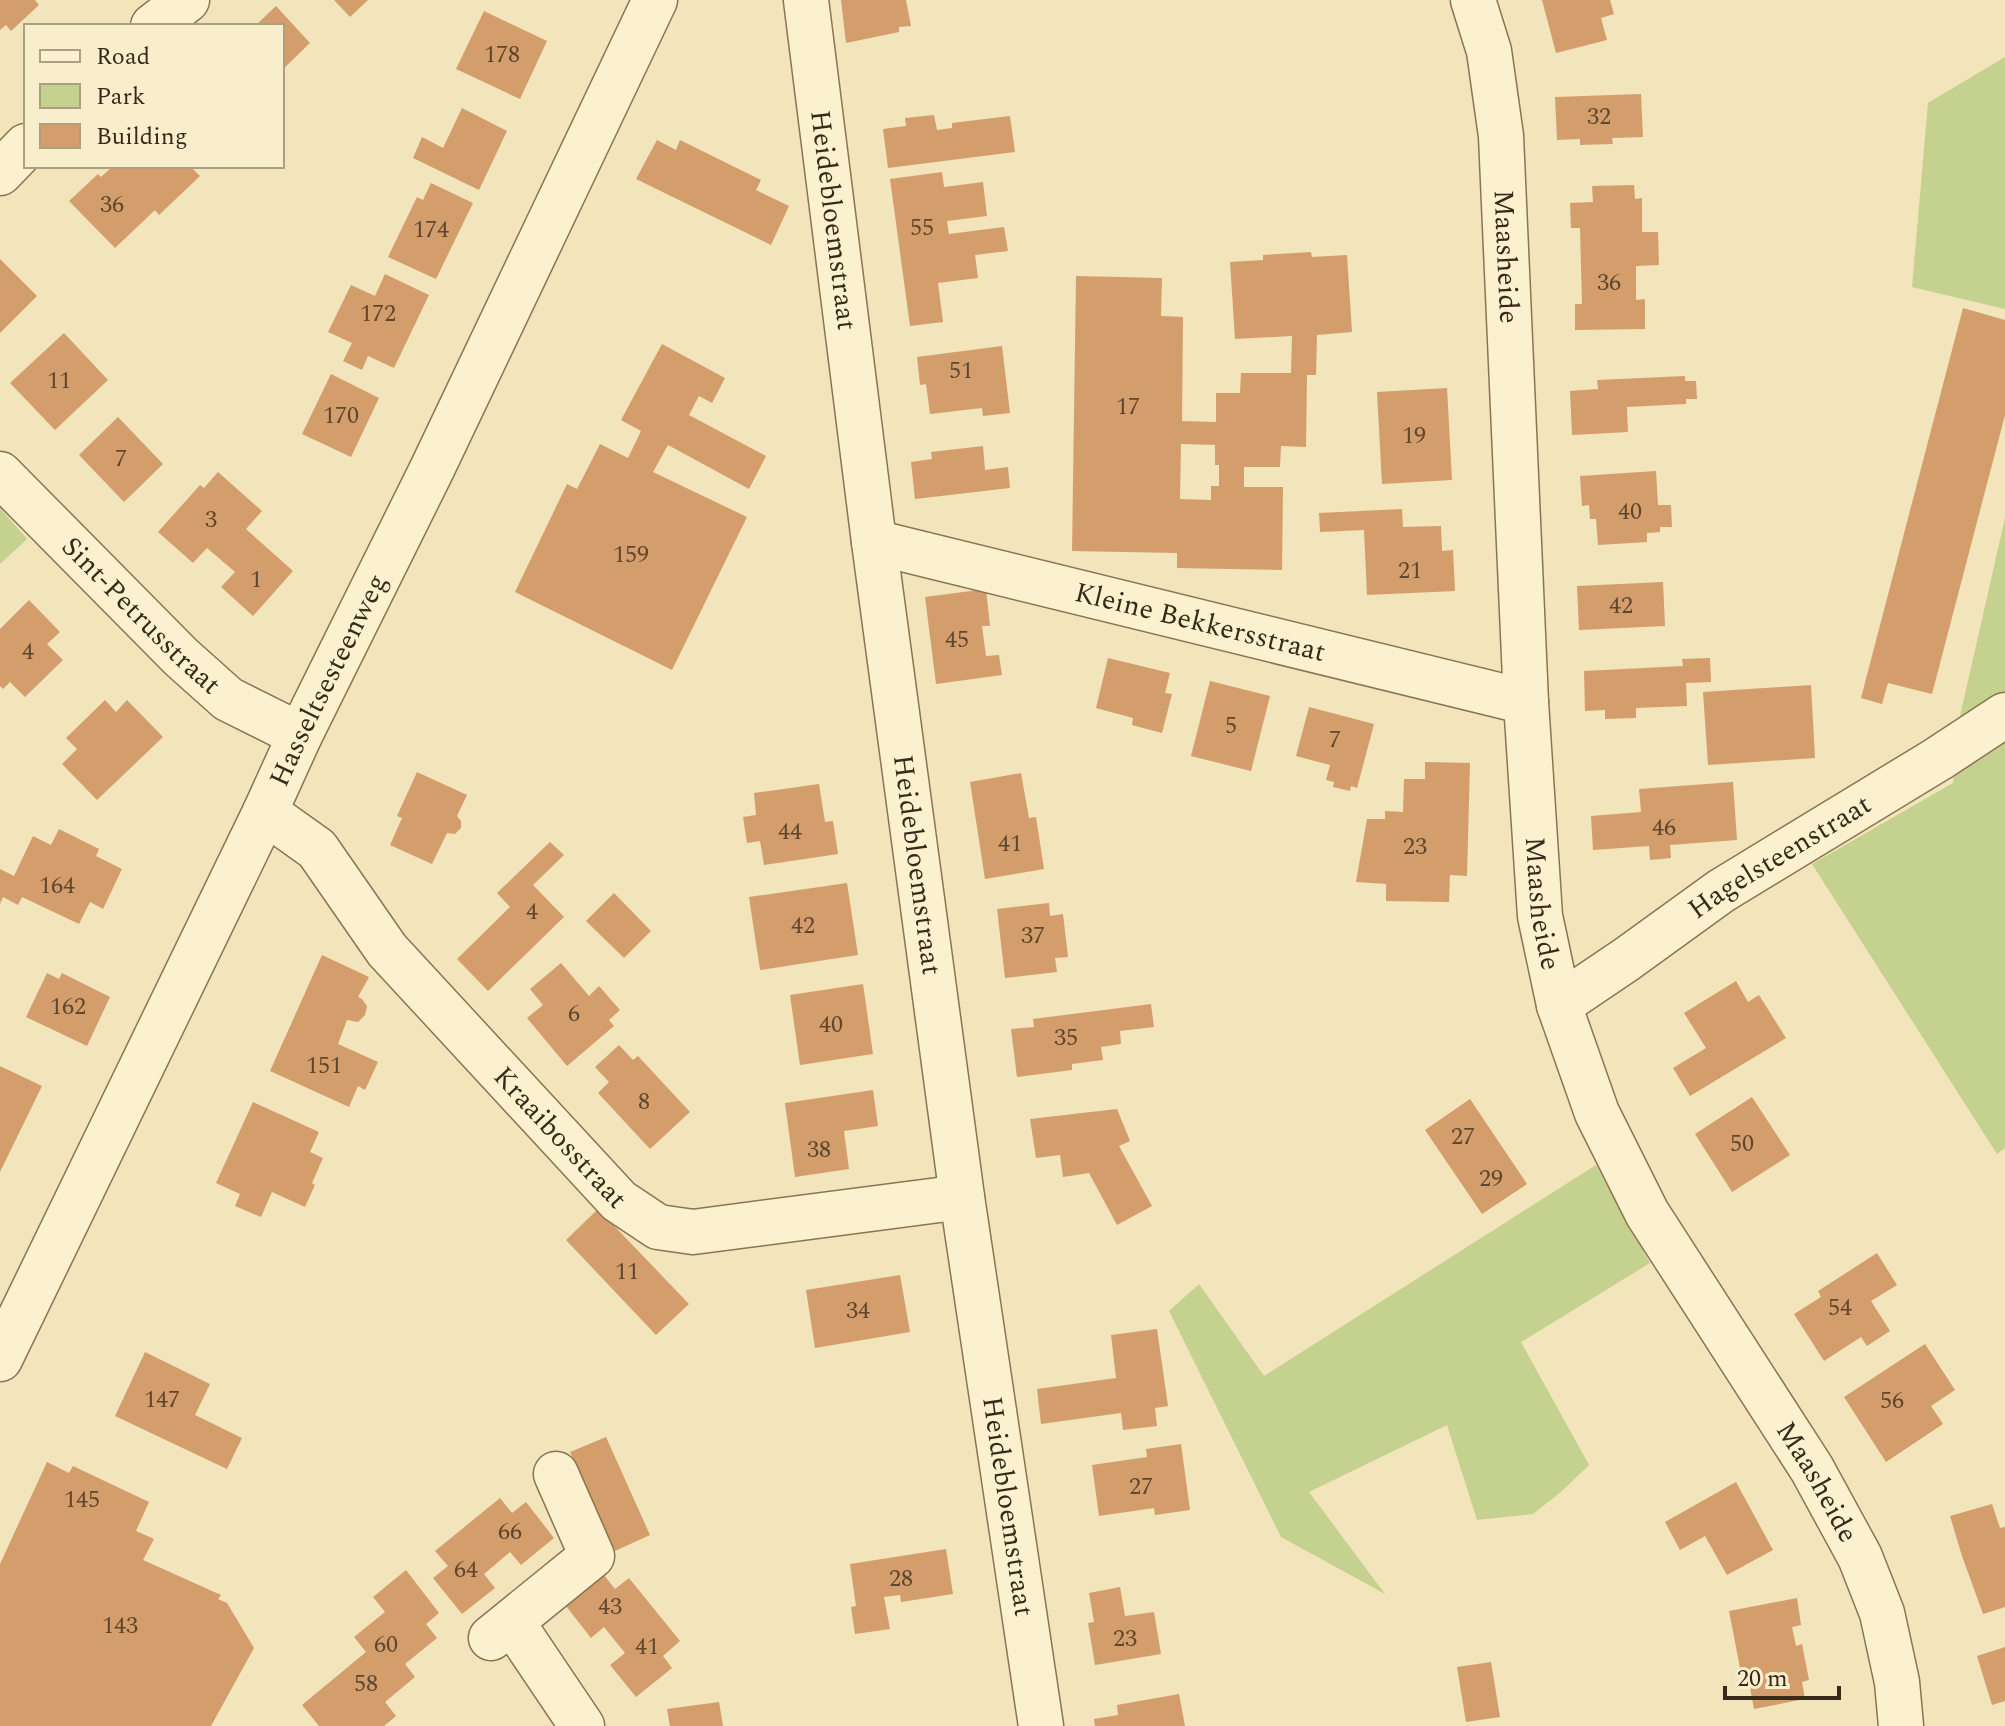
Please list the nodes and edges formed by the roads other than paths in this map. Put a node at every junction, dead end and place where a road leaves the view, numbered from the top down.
1 (655, 0) edge
2 (806, 0) edge
3 (1473, 0) edge
4 (24, 148) edge
5 (0, 173) edge
6 (0, 474) edge
7 (874, 542) junction
8 (1526, 702) junction
9 (2005, 715) edge
10 (300, 735) junction
11 (265, 812) junction
12 (1559, 1005) junction
13 (962, 1197) junction
14 (0, 1359) edge
15 (556, 1474) dead end
16 (582, 1726) edge
17 (1041, 1726) edge
18 (1901, 1726) edge

1 - 10 street, Hasseltsesteenweg
2 - 7 street, Heidebloemstraat
3 - 8 street, Maasheide
4 - 5 street
6 - 10 street, Sint-Petrusstraat
7 - 8 street, Kleine Bekkersstraat
7 - 13 street, Heidebloemstraat
8 - 12 street, Maasheide
9 - 12 street, Hagelsteenstraat
10 - 11 street, Hasseltsesteenweg
11 - 13 street, Kraaibosstraat
11 - 14 street, Hasseltsesteenweg
12 - 18 street, Maasheide
13 - 17 street, Heidebloemstraat
15 - 16 street

